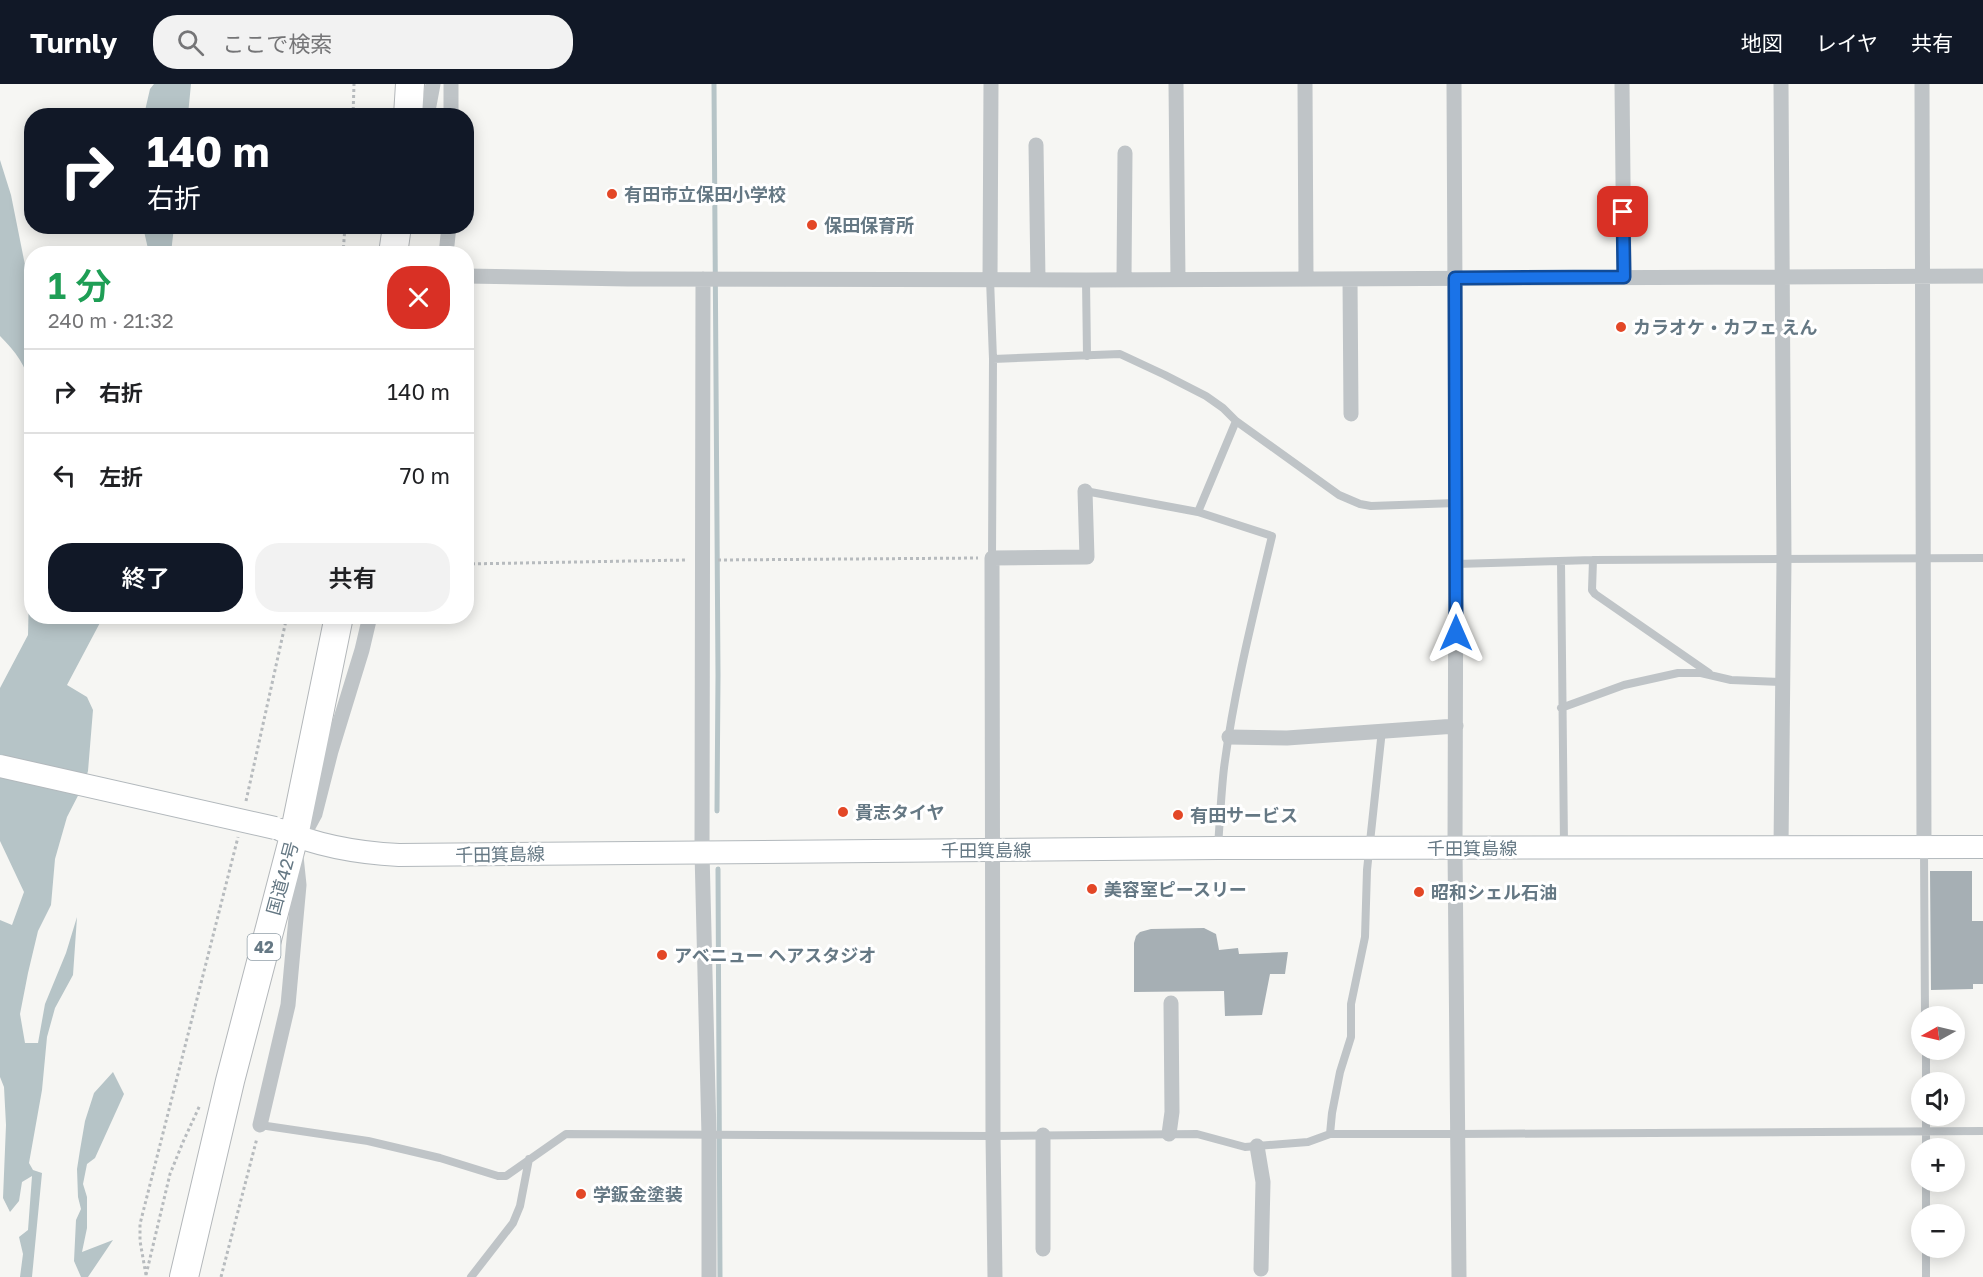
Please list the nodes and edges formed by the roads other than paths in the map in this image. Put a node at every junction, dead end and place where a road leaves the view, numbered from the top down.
1 (410, 84) edge
2 (433, 84) edge
3 (451, 84) edge
4 (991, 84) edge
5 (1176, 84) edge
6 (1305, 84) edge
7 (1454, 84) edge
8 (1622, 84) edge
9 (1781, 84) edge
10 (1922, 84) edge
11 (408, 108) edge
12 (428, 108) edge
13 (451, 108) edge
14 (1036, 145) dead end
15 (1125, 153) dead end
16 (474, 276) edge
17 (1922, 276) junction
18 (1983, 276) edge
19 (1624, 277) junction
20 (1782, 277) junction
21 (1455, 278) junction
22 (703, 279) junction
23 (990, 279) junction
24 (1038, 279) junction
25 (1124, 279) junction
26 (1178, 279) junction
27 (1306, 279) junction
28 (1350, 279) junction
29 (1086, 280) junction
30 (1087, 356) junction
31 (993, 359) junction
32 (1351, 414) dead end
33 (1236, 421) junction
34 (1085, 491) joint
35 (1456, 503) junction
36 (1198, 512) junction
37 (992, 558) junction
38 (1922, 558) junction
39 (1983, 558) edge
40 (1784, 559) junction
41 (1593, 560) junction
42 (1560, 562) junction
43 (1456, 564) junction
44 (337, 624) edge
45 (367, 624) edge
46 (1713, 675) junction
47 (1782, 682) junction
48 (1562, 708) junction
49 (1456, 726) junction
50 (1382, 730) junction
51 (1229, 737) junction
52 (0, 766) edge
53 (290, 834) junction
54 (1924, 847) junction
55 (1983, 847) edge
56 (1218, 848) junction
57 (1370, 848) junction
58 (1455, 848) junction
59 (1564, 848) junction
60 (1781, 848) junction
61 (994, 850) junction
62 (702, 852) junction
63 (1171, 1003) dead end
64 (1925, 1006) edge
65 (260, 1125) joint
66 (1926, 1126) edge
67 (1926, 1131) junction
68 (1983, 1131) edge
69 (1169, 1134) junction
70 (1330, 1134) junction
71 (1459, 1134) junction
72 (709, 1135) junction
73 (1043, 1135) junction
74 (993, 1136) junction
75 (1926, 1138) edge
76 (1257, 1146) junction
77 (529, 1159) junction
78 (1043, 1249) dead end
79 (1926, 1258) edge
80 (1261, 1269) dead end
81 (184, 1277) edge
82 (471, 1277) edge
83 (709, 1277) edge
84 (995, 1277) edge
85 (1459, 1277) edge
86 (1926, 1277) edge

1 - 11 highway
2 - 12 street
3 - 13 street
4 - 23 street
5 - 26 street
6 - 27 street
7 - 21 street
8 - 19 street
9 - 20 street
10 - 17 street
14 - 24 street
15 - 25 street
16 - 22 street
17 - 18 street
17 - 20 street
17 - 38 street
19 - 20 street
19 - 21 street
20 - 40 street
21 - 28 street
21 - 35 street
22 - 23 street
22 - 62 street
23 - 24 street
23 - 31 lane
24 - 29 street
25 - 26 street
25 - 29 street
26 - 27 street
27 - 28 street
28 - 32 street
29 - 30 lane
30 - 31 lane
30 - 33 lane
31 - 37 lane
33 - 35 lane
33 - 36 lane
34 - 36 lane
34 - 37 street
35 - 43 street
36 - 51 lane
37 - 61 street
38 - 39 lane
38 - 40 lane
38 - 54 street
40 - 41 lane
40 - 47 street
41 - 42 lane
41 - 46 lane
42 - 43 lane
42 - 48 lane
43 - 49 street
44 - 53 highway, 国道42号 / 42
45 - 53 street
46 - 47 lane
46 - 48 lane
47 - 60 street
48 - 59 lane
49 - 50 street
49 - 58 street
50 - 51 street
50 - 57 lane
51 - 56 lane
52 - 53 main road, 千田箕島線, bridge
53 - 62 main road, 千田箕島線
53 - 65 street
53 - 81 highway, 国道42号 / 42
54 - 55 main road, 千田箕島線
54 - 60 main road, 千田箕島線
54 - 64 lane
56 - 57 main road, 千田箕島線
56 - 61 main road, 千田箕島線
57 - 58 main road, 千田箕島線
57 - 70 lane
58 - 59 main road, 千田箕島線
58 - 71 street
59 - 60 main road, 千田箕島線
61 - 62 main road, 千田箕島線
61 - 74 street
62 - 72 street
63 - 69 street
65 - 77 lane
66 - 67 lane
67 - 68 lane
67 - 71 lane
67 - 75 lane
69 - 73 lane
69 - 76 lane
70 - 71 lane
70 - 76 lane
71 - 85 street
72 - 74 lane
72 - 77 lane
72 - 83 street
73 - 74 lane
73 - 78 street
74 - 84 street
76 - 80 street
77 - 82 lane
79 - 86 lane

